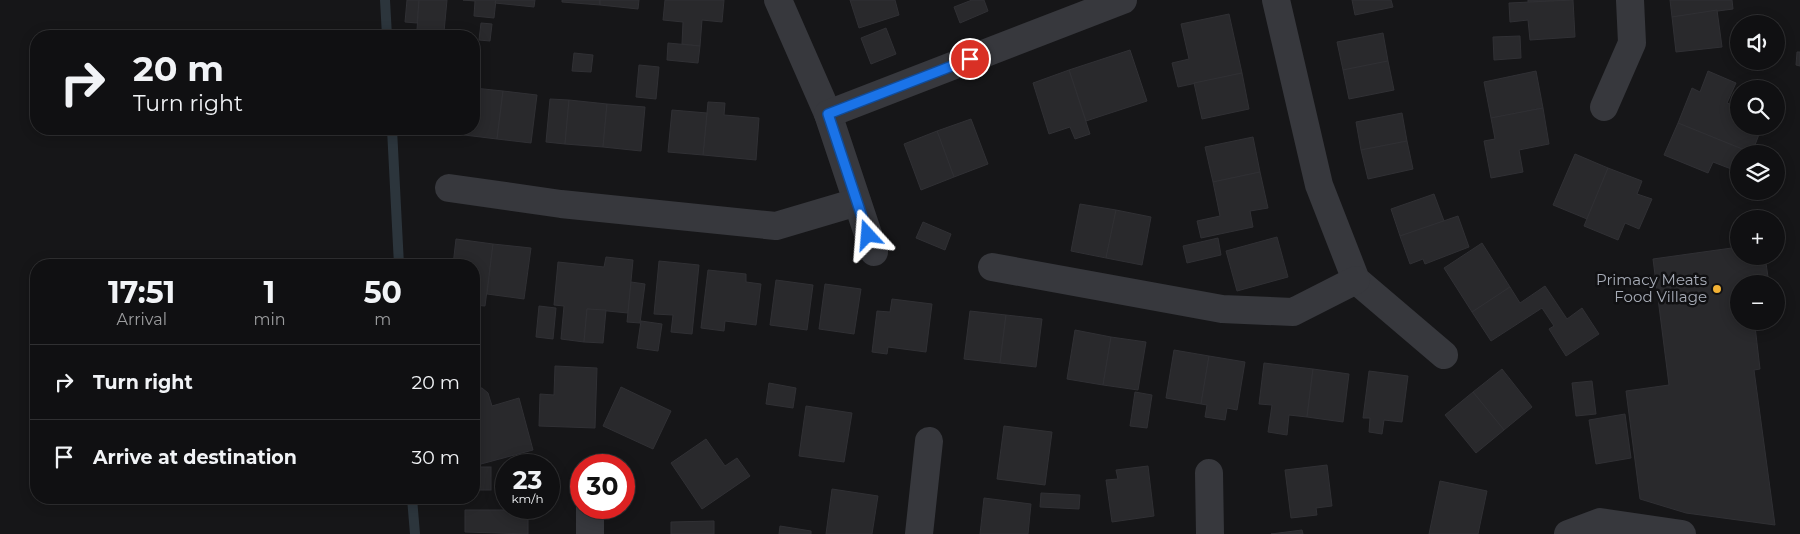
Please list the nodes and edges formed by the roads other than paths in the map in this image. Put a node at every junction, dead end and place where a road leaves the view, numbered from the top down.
1 (778, 0) edge
2 (1123, 0) edge
3 (1276, 0) edge
4 (1630, 0) edge
5 (1093, 6) edge
6 (1604, 108) dead end
7 (828, 114) junction
8 (449, 188) dead end
9 (857, 202) junction
10 (874, 252) dead end
11 (992, 267) dead end
12 (1356, 280) junction
13 (1444, 355) dead end
14 (928, 441) dead end
15 (1209, 473) dead end
16 (590, 519) edge
17 (590, 534) edge
18 (920, 534) edge
19 (1210, 534) edge
20 (1568, 534) edge
21 (1682, 534) edge

1 - 7 street
2 - 5 street
3 - 12 street
4 - 6 street
5 - 7 street
7 - 9 street
8 - 9 street
9 - 10 street
11 - 12 street
12 - 13 street
14 - 18 street
15 - 19 street
16 - 17 street
20 - 21 street

